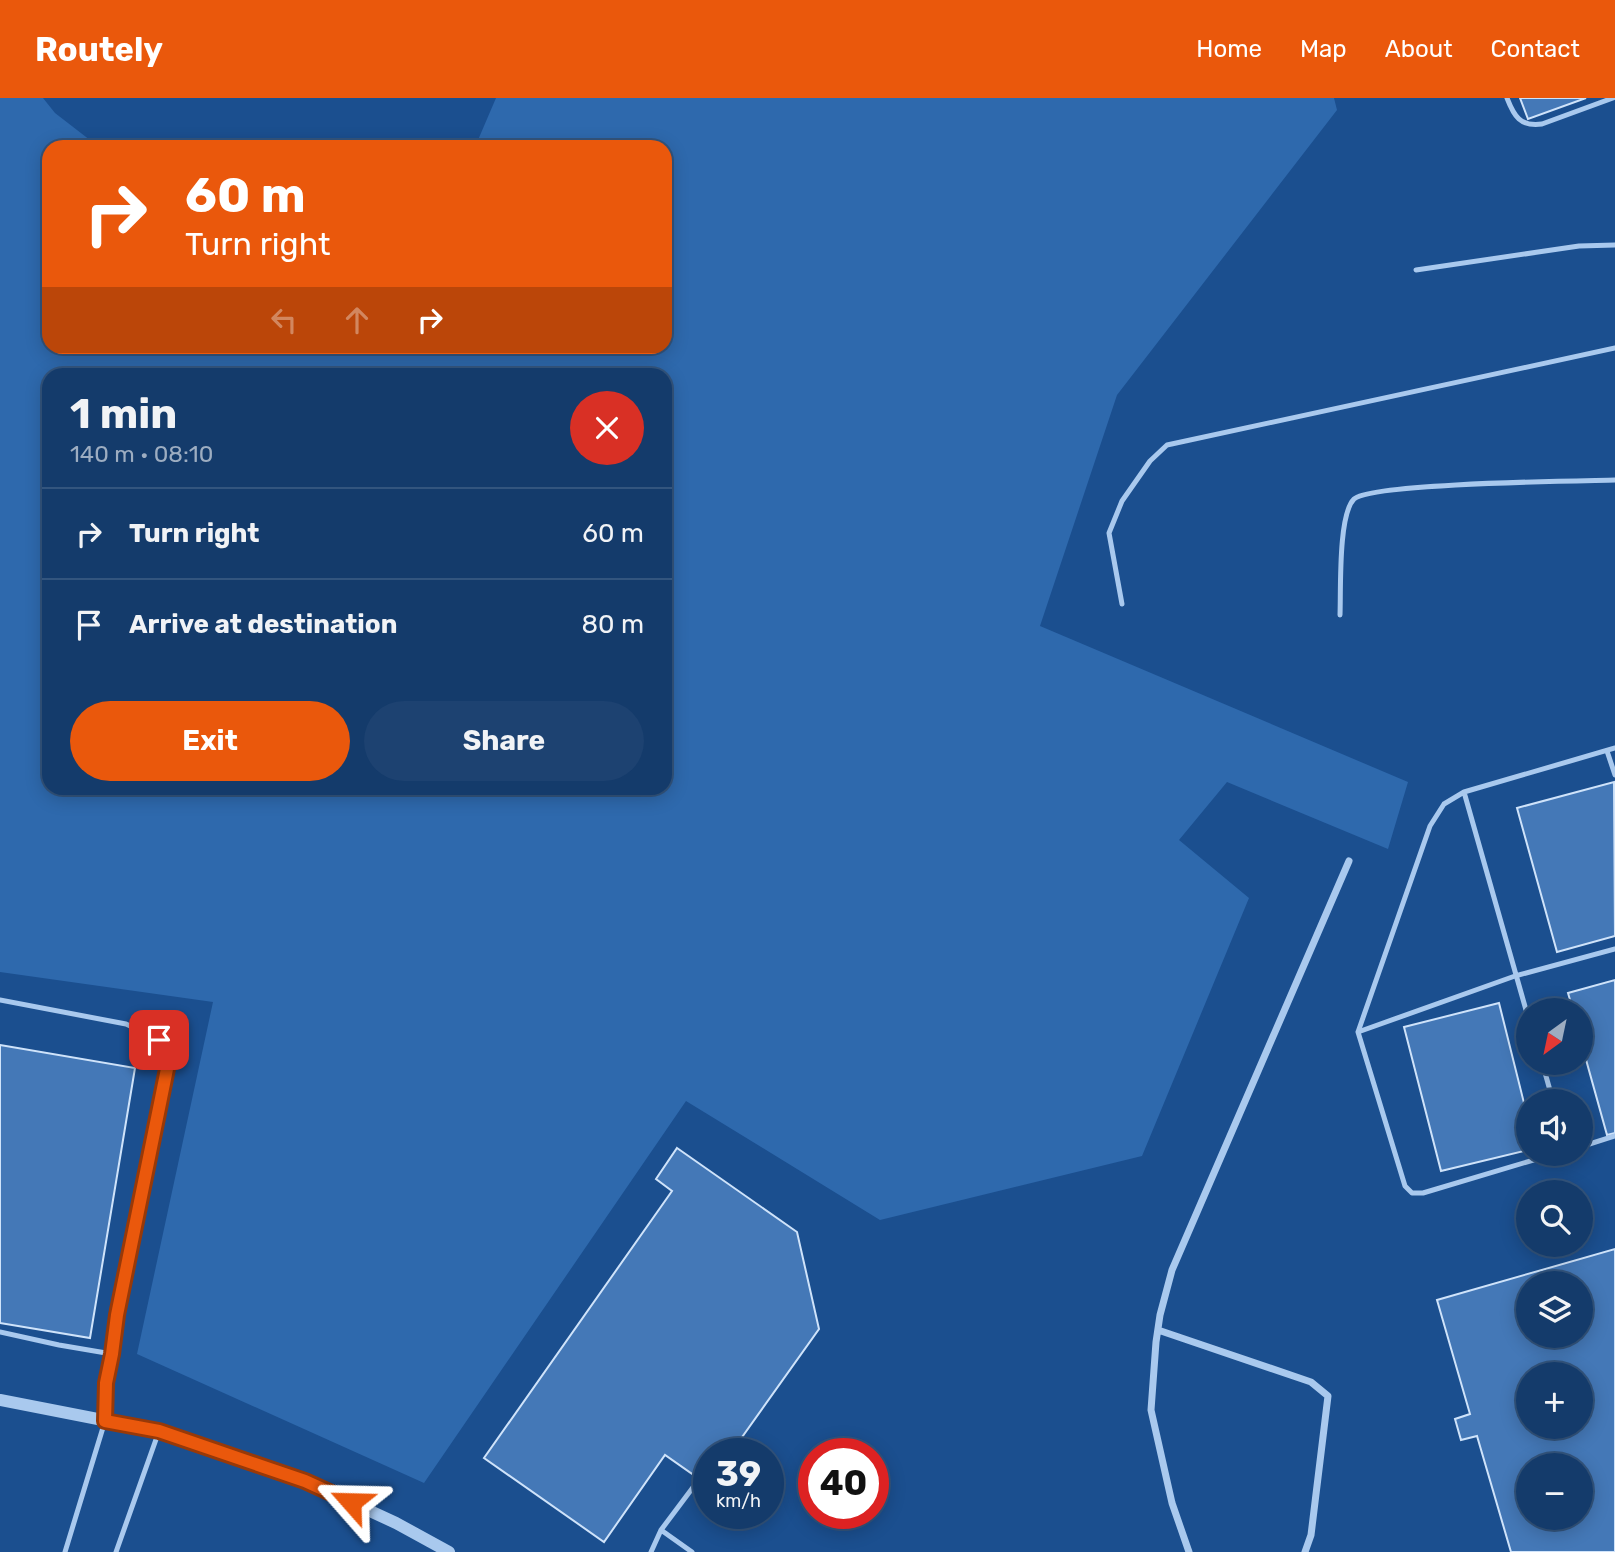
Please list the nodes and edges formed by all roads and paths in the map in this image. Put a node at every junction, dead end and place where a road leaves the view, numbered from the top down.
1 (1507, 98) edge
2 (1613, 98) edge
3 (1615, 245) edge
4 (1416, 270) dead end
5 (1615, 348) edge
6 (1615, 480) edge
7 (1122, 604) dead end
8 (1340, 615) dead end
9 (1615, 748) edge
10 (1607, 751) junction
11 (1615, 775) edge
12 (1464, 792) junction
13 (1349, 861) dead end
14 (1615, 949) edge
15 (1516, 976) junction
16 (1522, 998) edge
17 (0, 1000) edge
18 (1359, 1032) junction
19 (1615, 1136) edge
20 (1593, 1143) edge
21 (1516, 1165) edge
22 (1158, 1330) junction
23 (0, 1332) edge
24 (112, 1354) junction
25 (0, 1400) edge
26 (105, 1421) junction
27 (159, 1431) junction
28 (693, 1487) edge
29 (661, 1530) junction
30 (65, 1552) edge
31 (116, 1552) edge
32 (449, 1552) edge
33 (651, 1552) edge
34 (692, 1552) edge
35 (1189, 1552) edge
36 (1305, 1552) edge

1 - 2 lane
3 - 4 lane
5 - 7 lane
6 - 8 lane
9 - 10 lane
10 - 11 lane
10 - 12 lane
12 - 15 lane
12 - 18 lane
13 - 22 street
14 - 15 lane
15 - 16 lane
15 - 18 lane
17 - 24 lane
18 - 21 lane
19 - 20 lane
22 - 35 street
22 - 36 street
23 - 24 lane
24 - 26 lane
25 - 26 street
26 - 27 street
26 - 30 lane
27 - 31 lane
27 - 32 street
28 - 29 lane
29 - 33 lane
29 - 34 lane

